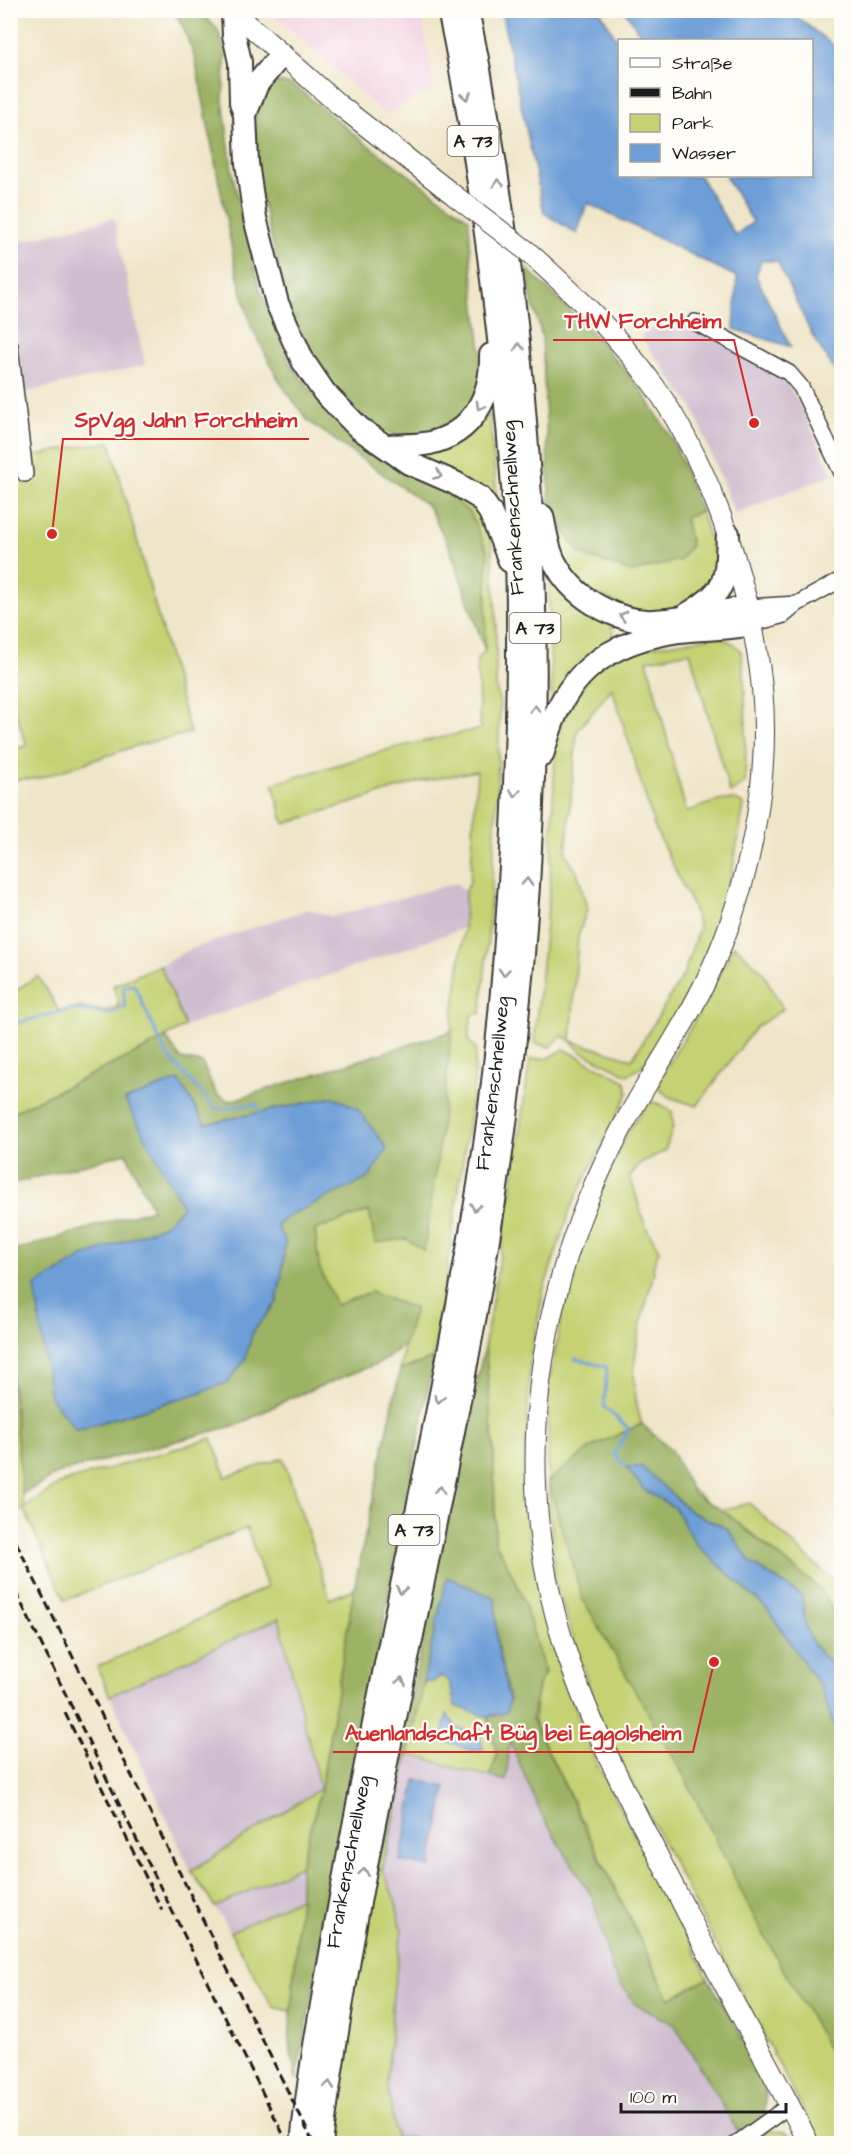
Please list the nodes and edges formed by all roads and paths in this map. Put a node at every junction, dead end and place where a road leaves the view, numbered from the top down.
1 (449, 10) edge
2 (467, 10) edge
3 (232, 11) edge
4 (281, 55) junction
5 (242, 79) junction
6 (245, 115) junction
7 (695, 322) dead end
8 (499, 330) junction
9 (10, 346) edge
10 (387, 446) junction
11 (530, 468) junction
12 (842, 473) edge
13 (25, 474) dead end
14 (728, 534) junction
15 (842, 579) edge
16 (518, 596) junction
17 (751, 616) junction
18 (681, 617) junction
19 (532, 788) junction
20 (790, 2105) junction
21 (302, 2144) edge
22 (321, 2144) edge
23 (736, 2144) edge
24 (809, 2144) edge

1 -> 8 highway, Frankenschnellweg / A 73
11 -> 2 highway, Frankenschnellweg / A 73
3 - 4 main road
3 - 5 highway
4 - 5 highway
4 - 6 highway
4 - 14 main road, bridge
5 - 6 highway
6 - 10 highway
7 - 12 street
8 -> 10 highway
8 - 16 highway, Frankenschnellweg / A 73
9 - 13 street
10 -> 16 highway
18 -> 11 highway
19 -> 11 highway, Frankenschnellweg / A 73
14 - 17 main road
14 - 18 highway
15 - 17 street
16 -> 21 highway, Frankenschnellweg / A 73
17 - 18 highway
17 - 19 highway
17 - 20 main road
22 -> 19 highway, Frankenschnellweg / A 73
20 - 23 street
20 - 24 main road

